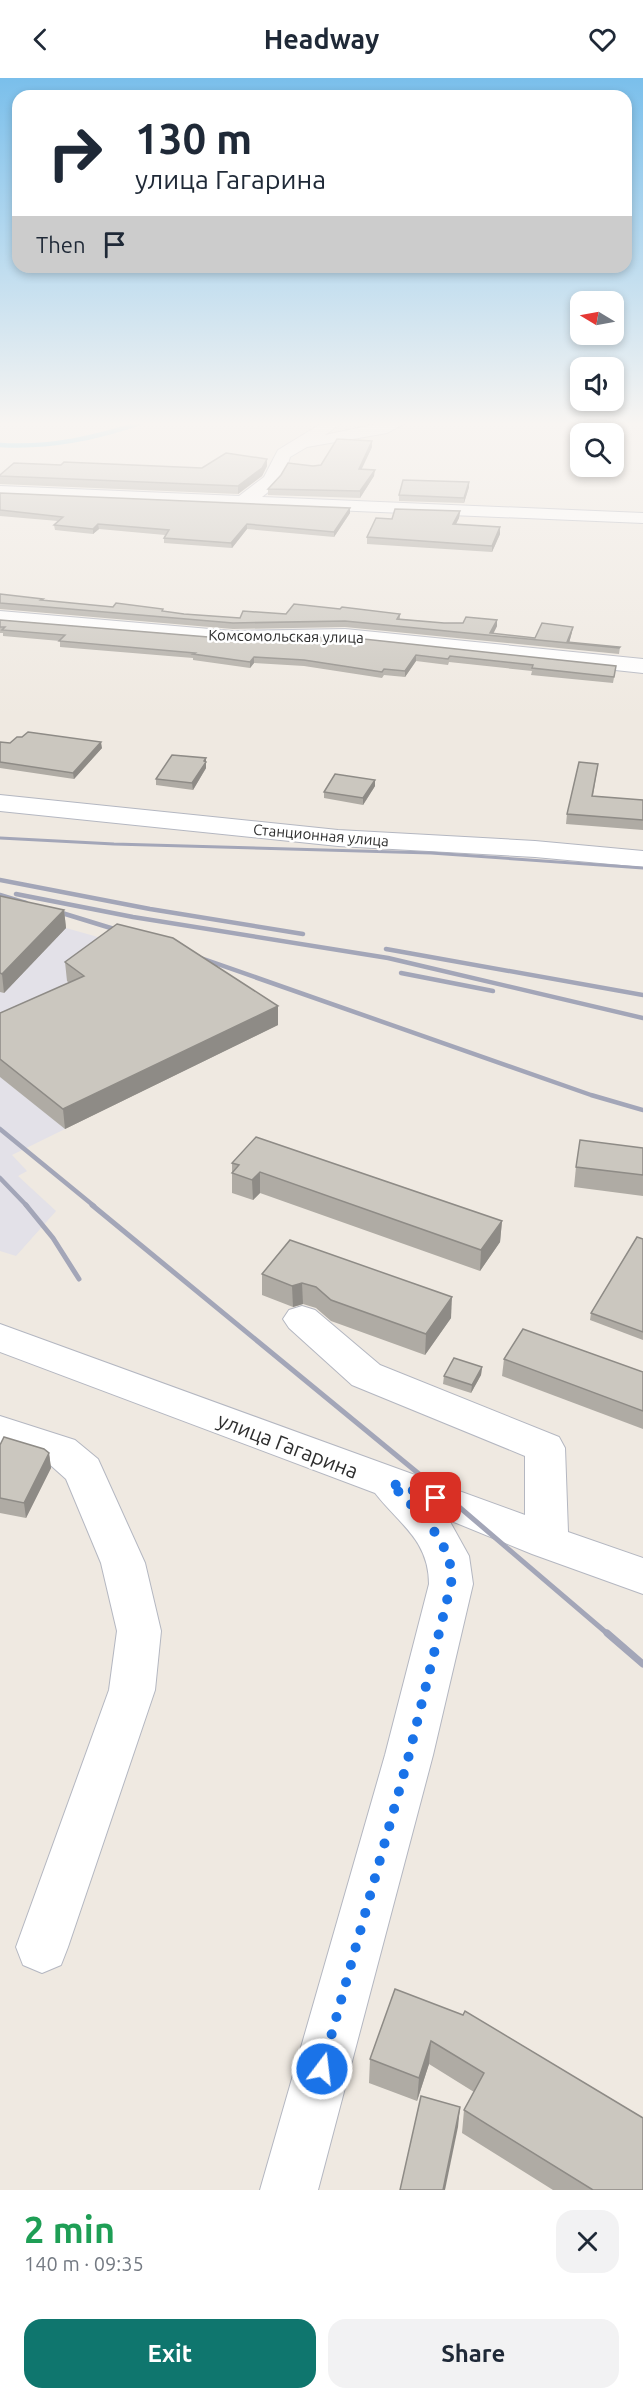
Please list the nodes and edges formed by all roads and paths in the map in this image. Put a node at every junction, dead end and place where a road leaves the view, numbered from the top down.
1 (0, 617) edge
2 (643, 666) edge
3 (0, 803) edge
4 (643, 859) edge
5 (302, 1320) dead end
6 (0, 1337) edge
7 (0, 1431) edge
8 (390, 1483) junction
9 (547, 1542) junction
10 (643, 1576) edge
11 (42, 1947) dead end
12 (289, 2190) edge

1 - 2 street, Комсомольская улица
3 - 4 street, Станционная улица
5 - 9 street
6 - 8 street, улица Гагарина
7 - 11 street
8 - 9 street, улица Гагарина
8 - 12 street
9 - 10 street, улица Гагарина

